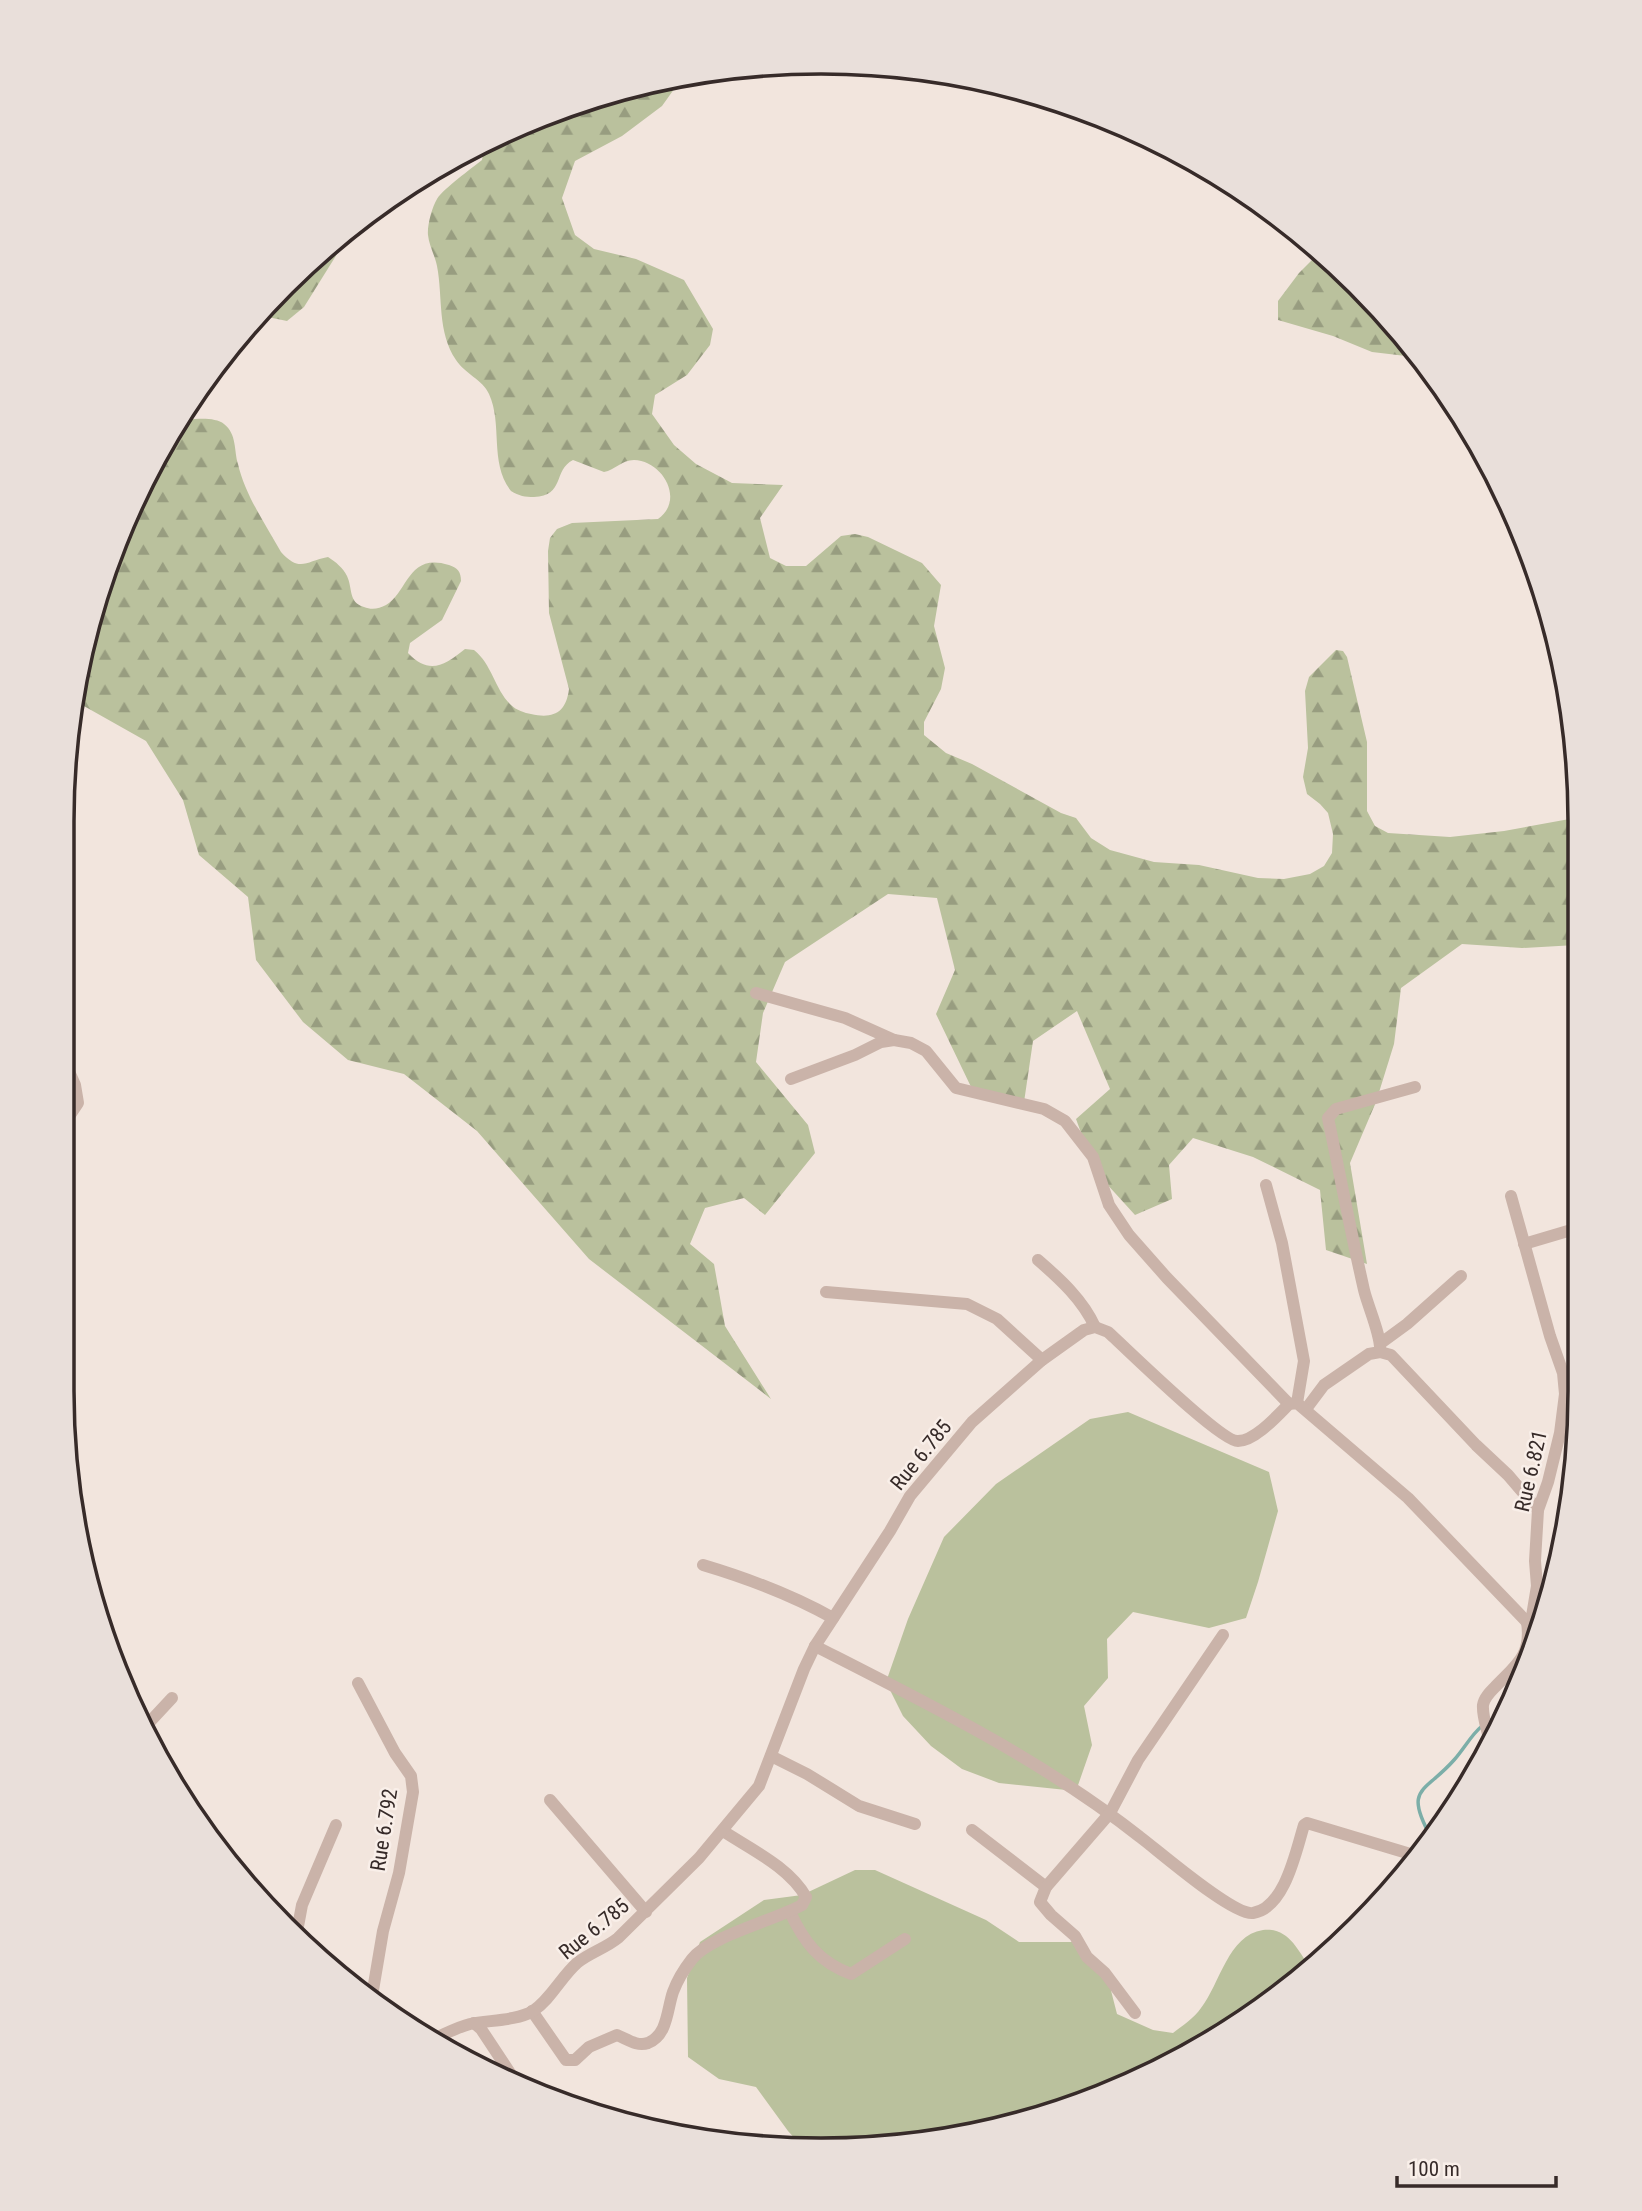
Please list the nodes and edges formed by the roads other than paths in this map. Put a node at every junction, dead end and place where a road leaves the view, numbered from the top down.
1 (756, 993) dead end
2 (894, 1040) junction
3 (791, 1079) dead end
4 (74, 1083) edge
5 (1415, 1087) dead end
6 (74, 1109) edge
7 (1266, 1185) dead end
8 (1511, 1196) dead end
9 (1568, 1231) edge
10 (1524, 1244) junction
11 (1038, 1260) dead end
12 (1461, 1276) dead end
13 (826, 1292) dead end
14 (1095, 1327) junction
15 (1380, 1347) junction
16 (1042, 1360) junction
17 (1298, 1405) junction
18 (1538, 1510) junction
19 (702, 1565) dead end
20 (833, 1618) junction
21 (1527, 1622) junction
22 (1528, 1632) edge
23 (1223, 1635) dead end
24 (816, 1646) junction
25 (1516, 1665) edge
26 (358, 1683) dead end
27 (172, 1698) dead end
28 (151, 1721) edge
29 (1487, 1729) edge
30 (771, 1756) junction
31 (551, 1800) dead end
32 (1110, 1813) junction
33 (915, 1824) dead end
34 (336, 1825) dead end
35 (972, 1830) dead end
36 (723, 1831) junction
37 (1407, 1853) edge
38 (1046, 1887) junction
39 (646, 1912) junction
40 (790, 1912) junction
41 (298, 1925) edge
42 (905, 1939) dead end
43 (373, 1988) edge
44 (532, 2011) junction
45 (1135, 2013) dead end
46 (474, 2023) junction
47 (443, 2035) edge
48 (507, 2068) edge

1 - 2 street
2 - 3 street
2 - 17 street
4 - 6 street
5 - 15 street
7 - 17 street
8 - 10 street, Rue 6.821
9 - 10 street
10 - 18 street, Rue 6.821
11 - 14 street
12 - 15 street
13 - 16 street
14 - 16 street, Rue 6.785
14 - 17 street
15 - 17 street
15 - 18 street
16 - 20 street, Rue 6.785
17 - 21 street
18 - 21 street, Rue 6.821
19 - 20 street
20 - 24 street, Rue 6.785
21 - 22 street, Rue 6.821
23 - 32 street
24 - 30 street, Rue 6.785
24 - 32 street
25 - 29 street, Rue 6.821
26 - 43 street, Rue 6.792
27 - 28 street
30 - 33 street
30 - 36 street, Rue 6.785
31 - 39 street
32 - 37 street
32 - 38 street
34 - 41 street
35 - 38 street
36 - 39 street, Rue 6.785
36 - 40 street
38 - 45 street
39 - 44 street, Rue 6.785
40 - 42 street
40 - 44 street
44 - 46 street, Rue 6.785
46 - 47 street, Rue 6.785
46 - 48 street

